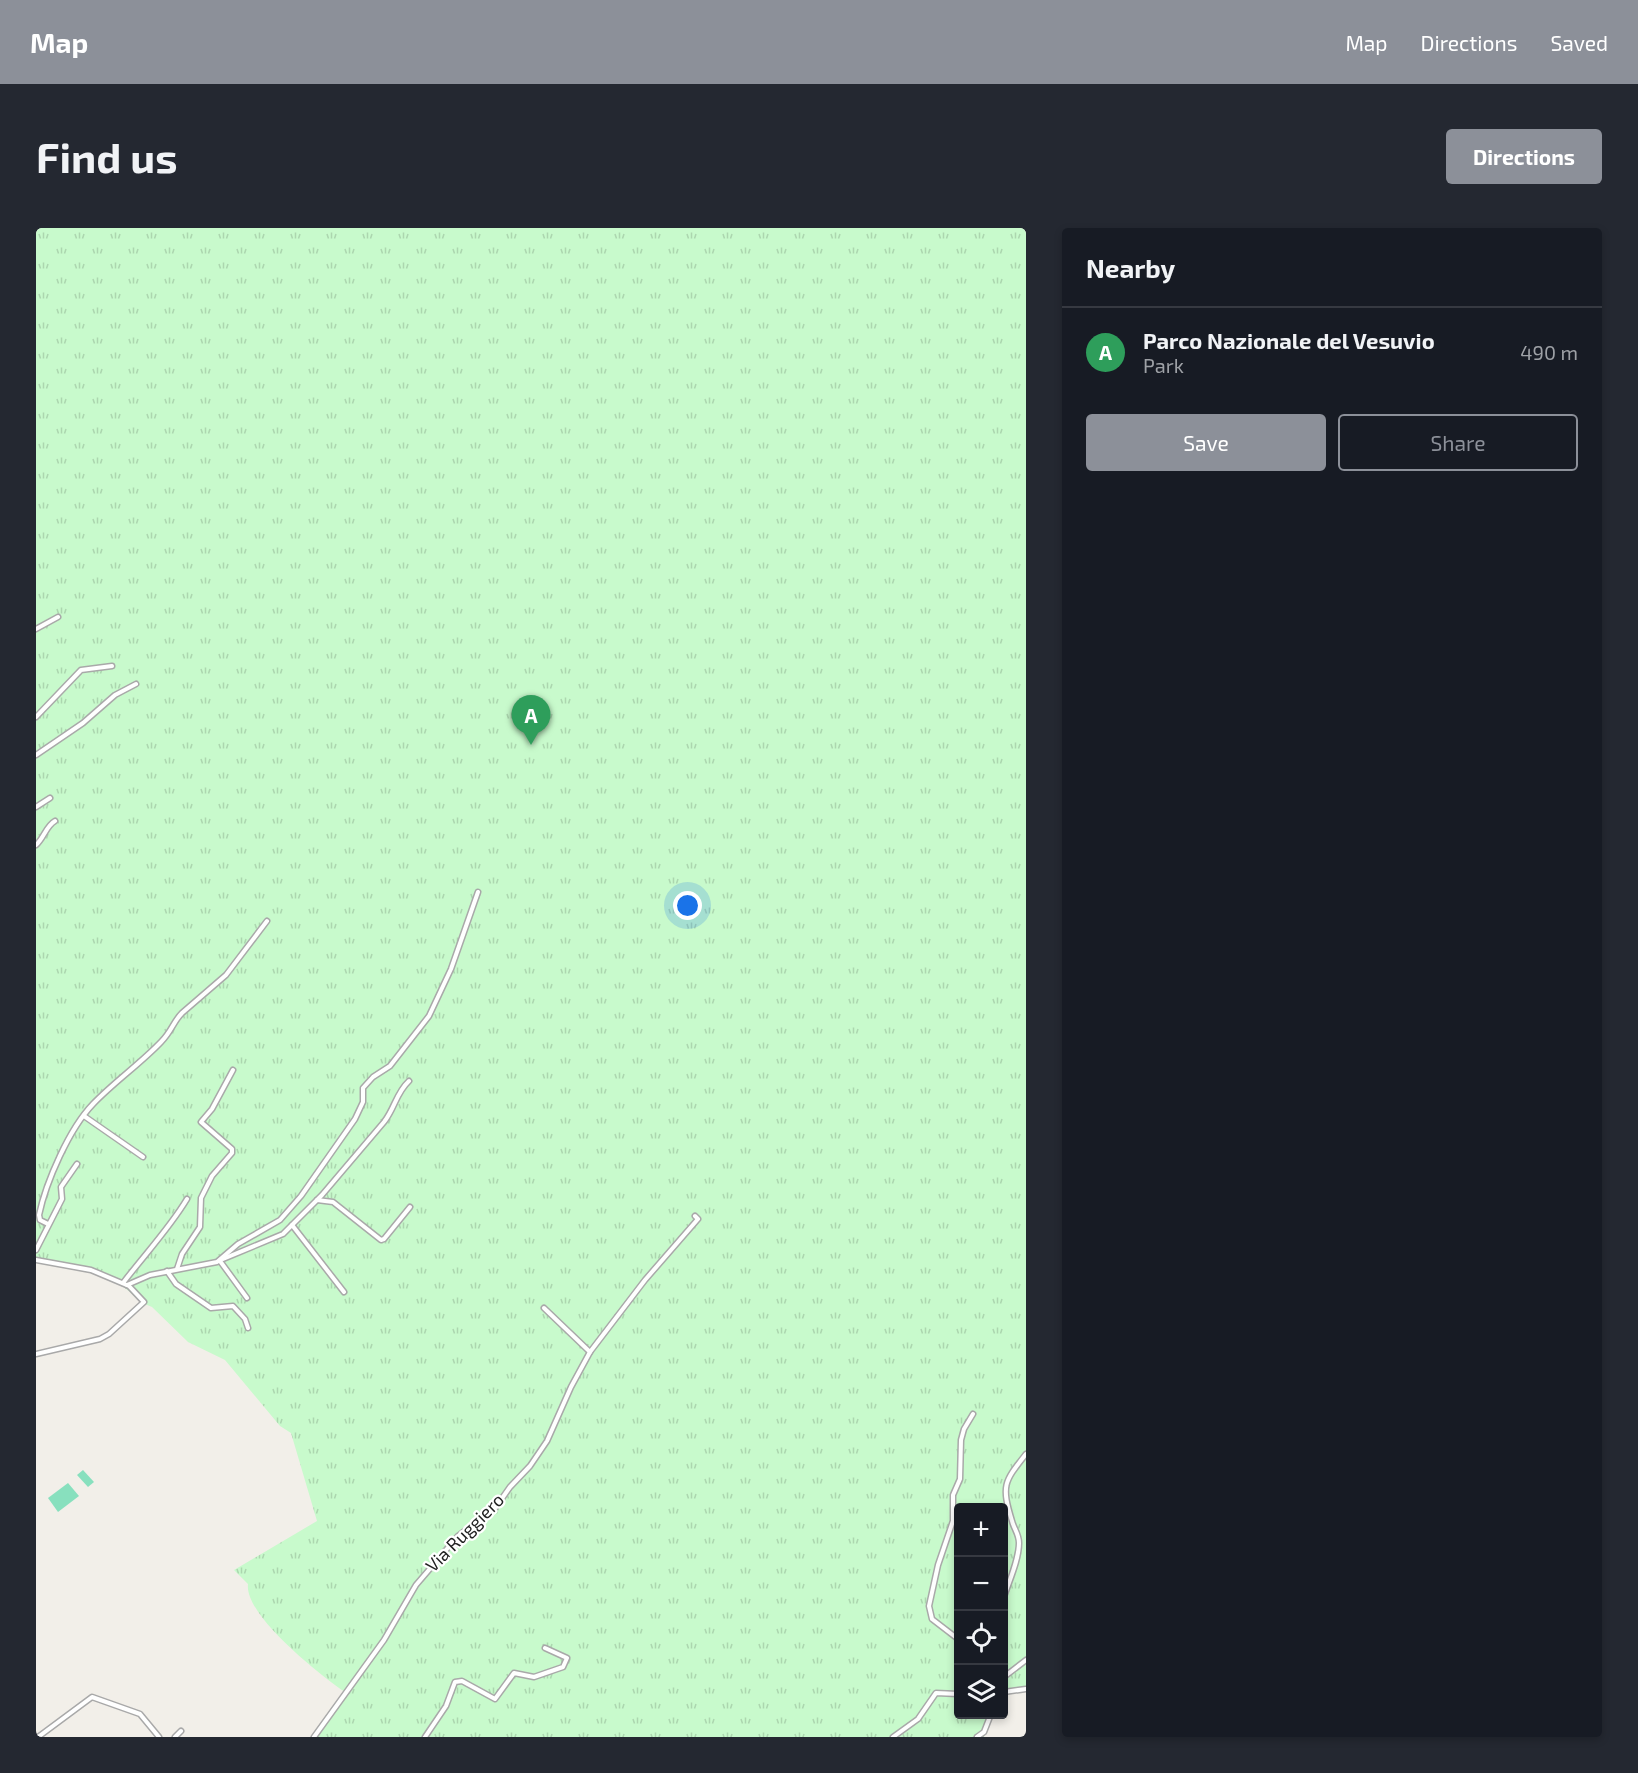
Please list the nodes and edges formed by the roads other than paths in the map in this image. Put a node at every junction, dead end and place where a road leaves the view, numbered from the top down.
1 (58, 617) dead end
2 (36, 629) edge
3 (112, 666) dead end
4 (136, 684) dead end
5 (36, 717) edge
6 (36, 754) edge
7 (50, 798) dead end
8 (36, 807) edge
9 (55, 820) dead end
10 (37, 842) edge
11 (477, 892) dead end
12 (267, 921) dead end
13 (233, 1070) dead end
14 (409, 1081) dead end
15 (84, 1116) junction
16 (143, 1157) dead end
17 (77, 1164) dead end
18 (187, 1199) dead end
19 (317, 1200) junction
20 (410, 1207) dead end
21 (695, 1216) dead end
22 (48, 1224) junction
23 (292, 1225) junction
24 (36, 1250) edge
25 (36, 1260) edge
26 (220, 1260) junction
27 (177, 1269) junction
28 (167, 1271) junction
29 (125, 1284) junction
30 (344, 1292) dead end
31 (247, 1298) dead end
32 (544, 1308) dead end
33 (248, 1328) dead end
34 (590, 1353) junction
35 (36, 1354) edge
36 (973, 1414) dead end
37 (1026, 1454) edge
38 (1008, 1583) edge
39 (954, 1636) edge
40 (545, 1648) dead end
41 (1026, 1660) edge
42 (1008, 1674) edge
43 (1026, 1689) edge
44 (1008, 1691) edge
45 (954, 1694) edge
46 (990, 1719) edge
47 (181, 1731) dead end
48 (38, 1737) edge
49 (159, 1737) edge
50 (175, 1737) edge
51 (314, 1737) edge
52 (425, 1737) edge
53 (893, 1737) edge
54 (977, 1737) edge

1 - 2 street
3 - 5 street
4 - 6 street
7 - 8 street
9 - 10 street
11 - 26 street
12 - 15 street
13 - 27 street
14 - 19 street
15 - 16 street
15 - 22 street
17 - 22 street
18 - 29 street
19 - 20 street
19 - 23 street
21 - 34 street, Via Ruggiero
22 - 24 street
23 - 26 street
23 - 30 street
25 - 29 street
26 - 27 street
26 - 31 street
27 - 28 street
28 - 29 street
28 - 33 street
29 - 35 street
32 - 34 street
34 - 51 street, Via Ruggiero
36 - 39 street
37 - 38 street
40 - 52 street
41 - 42 street
43 - 44 street
45 - 53 street
46 - 54 street
47 - 50 street
48 - 49 street

